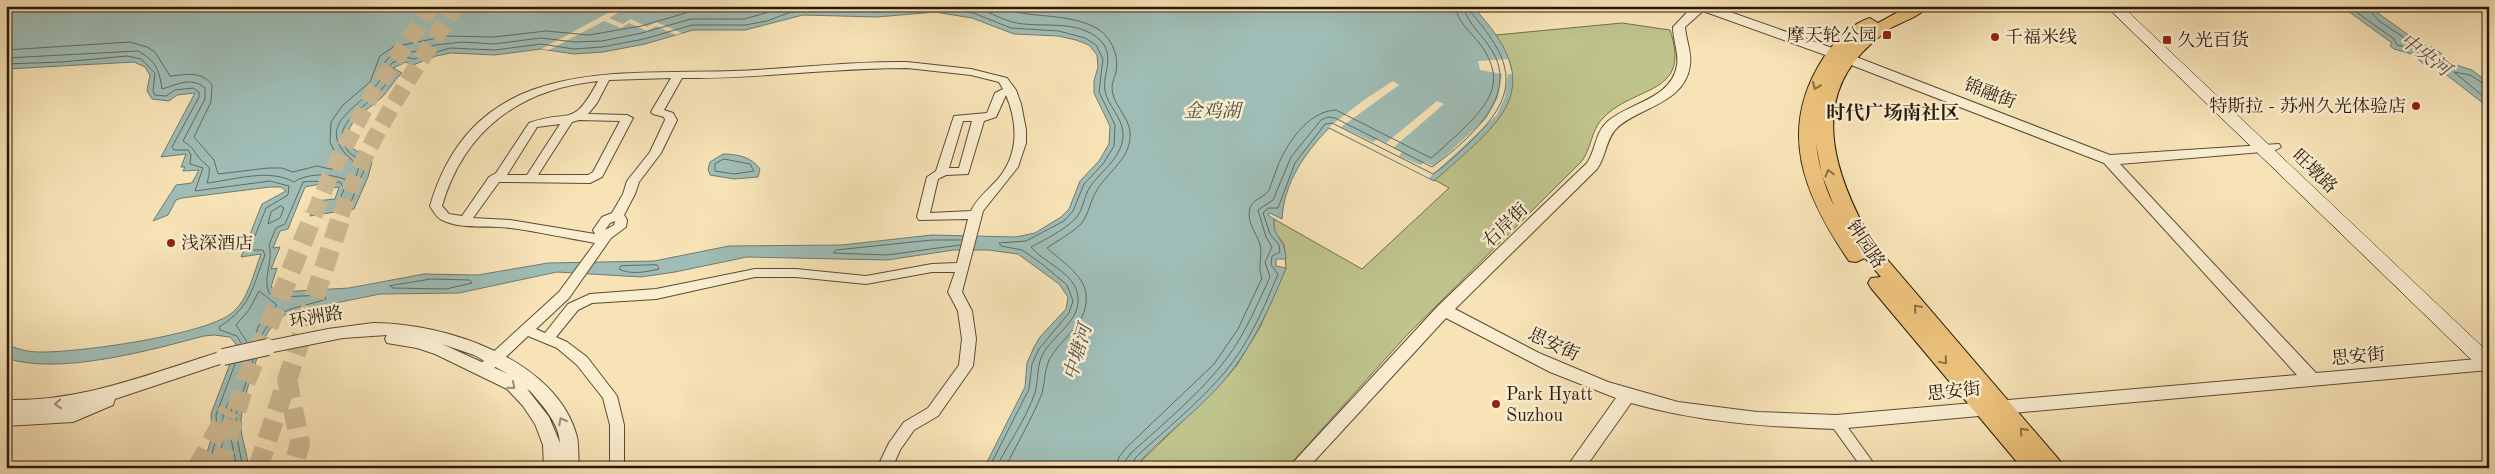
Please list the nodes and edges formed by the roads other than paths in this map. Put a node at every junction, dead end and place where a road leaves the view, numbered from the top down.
1 (1701, 6) edge
2 (1899, 6) edge
3 (1922, 6) edge
4 (2113, 6) edge
5 (2124, 6) edge
6 (1840, 56) junction
7 (678, 74) junction
8 (605, 77) junction
9 (1010, 90) junction
10 (979, 118) junction
11 (573, 119) junction
12 (2268, 148) junction
13 (2109, 160) junction
14 (945, 171) junction
15 (497, 178) junction
16 (530, 179) junction
17 (976, 216) junction
18 (465, 221) junction
19 (606, 238) junction
20 (962, 267) junction
21 (1444, 310) junction
22 (525, 330) junction
23 (547, 339) junction
24 (2488, 361) edge
25 (489, 364) junction
26 (2313, 381) junction
27 (109, 396) junction
28 (1627, 396) junction
29 (6, 406) edge
30 (1993, 408) junction
31 (6, 419) edge
32 (1836, 422) junction
33 (552, 468) edge
34 (570, 468) edge
35 (617, 468) edge
36 (884, 468) edge
37 (1298, 468) edge
38 (1575, 468) edge
39 (1870, 468) edge
40 (2035, 468) edge
41 (2055, 468) edge

1 - 6 street, 锦融街
1 - 21 street, 右岸街
2 - 6 main road, 钟园路
3 - 6 main road, 钟园路
4 - 12 main road, 旺墩路
5 - 12 main road, 旺墩路
6 - 13 street, 锦融街
6 - 30 main road, 钟园路
7 - 8 street
7 - 9 street
7 - 19 street
8 - 11 street
8 - 18 street
9 - 10 street
9 - 17 street
10 - 14 street
10 - 14 street
11 - 15 street
11 - 16 street
11 - 16 street
12 - 13 street, 锦融街
12 - 24 main road, 旺墩路
13 - 26 street
14 - 17 street
15 - 16 street
15 - 18 street
17 - 20 street
18 - 19 street
19 - 22 street
20 - 23 street
20 - 36 street
21 - 28 street, 思安街
21 - 37 street, 右岸街
22 - 23 street
22 - 25 street
23 - 35 street
24 - 26 street, 思安街
25 - 27 street, 环洲路
25 -> 33 street, 环洲路
34 -> 25 street, 环洲路
26 - 30 street, 思安街
27 -> 29 street, 环洲路
27 - 31 street, 环洲路
28 - 32 street, 思安街
28 - 38 street
30 - 32 street, 思安街
30 - 40 main road, 钟园路
41 -> 30 main road, 钟园路
32 - 39 street

